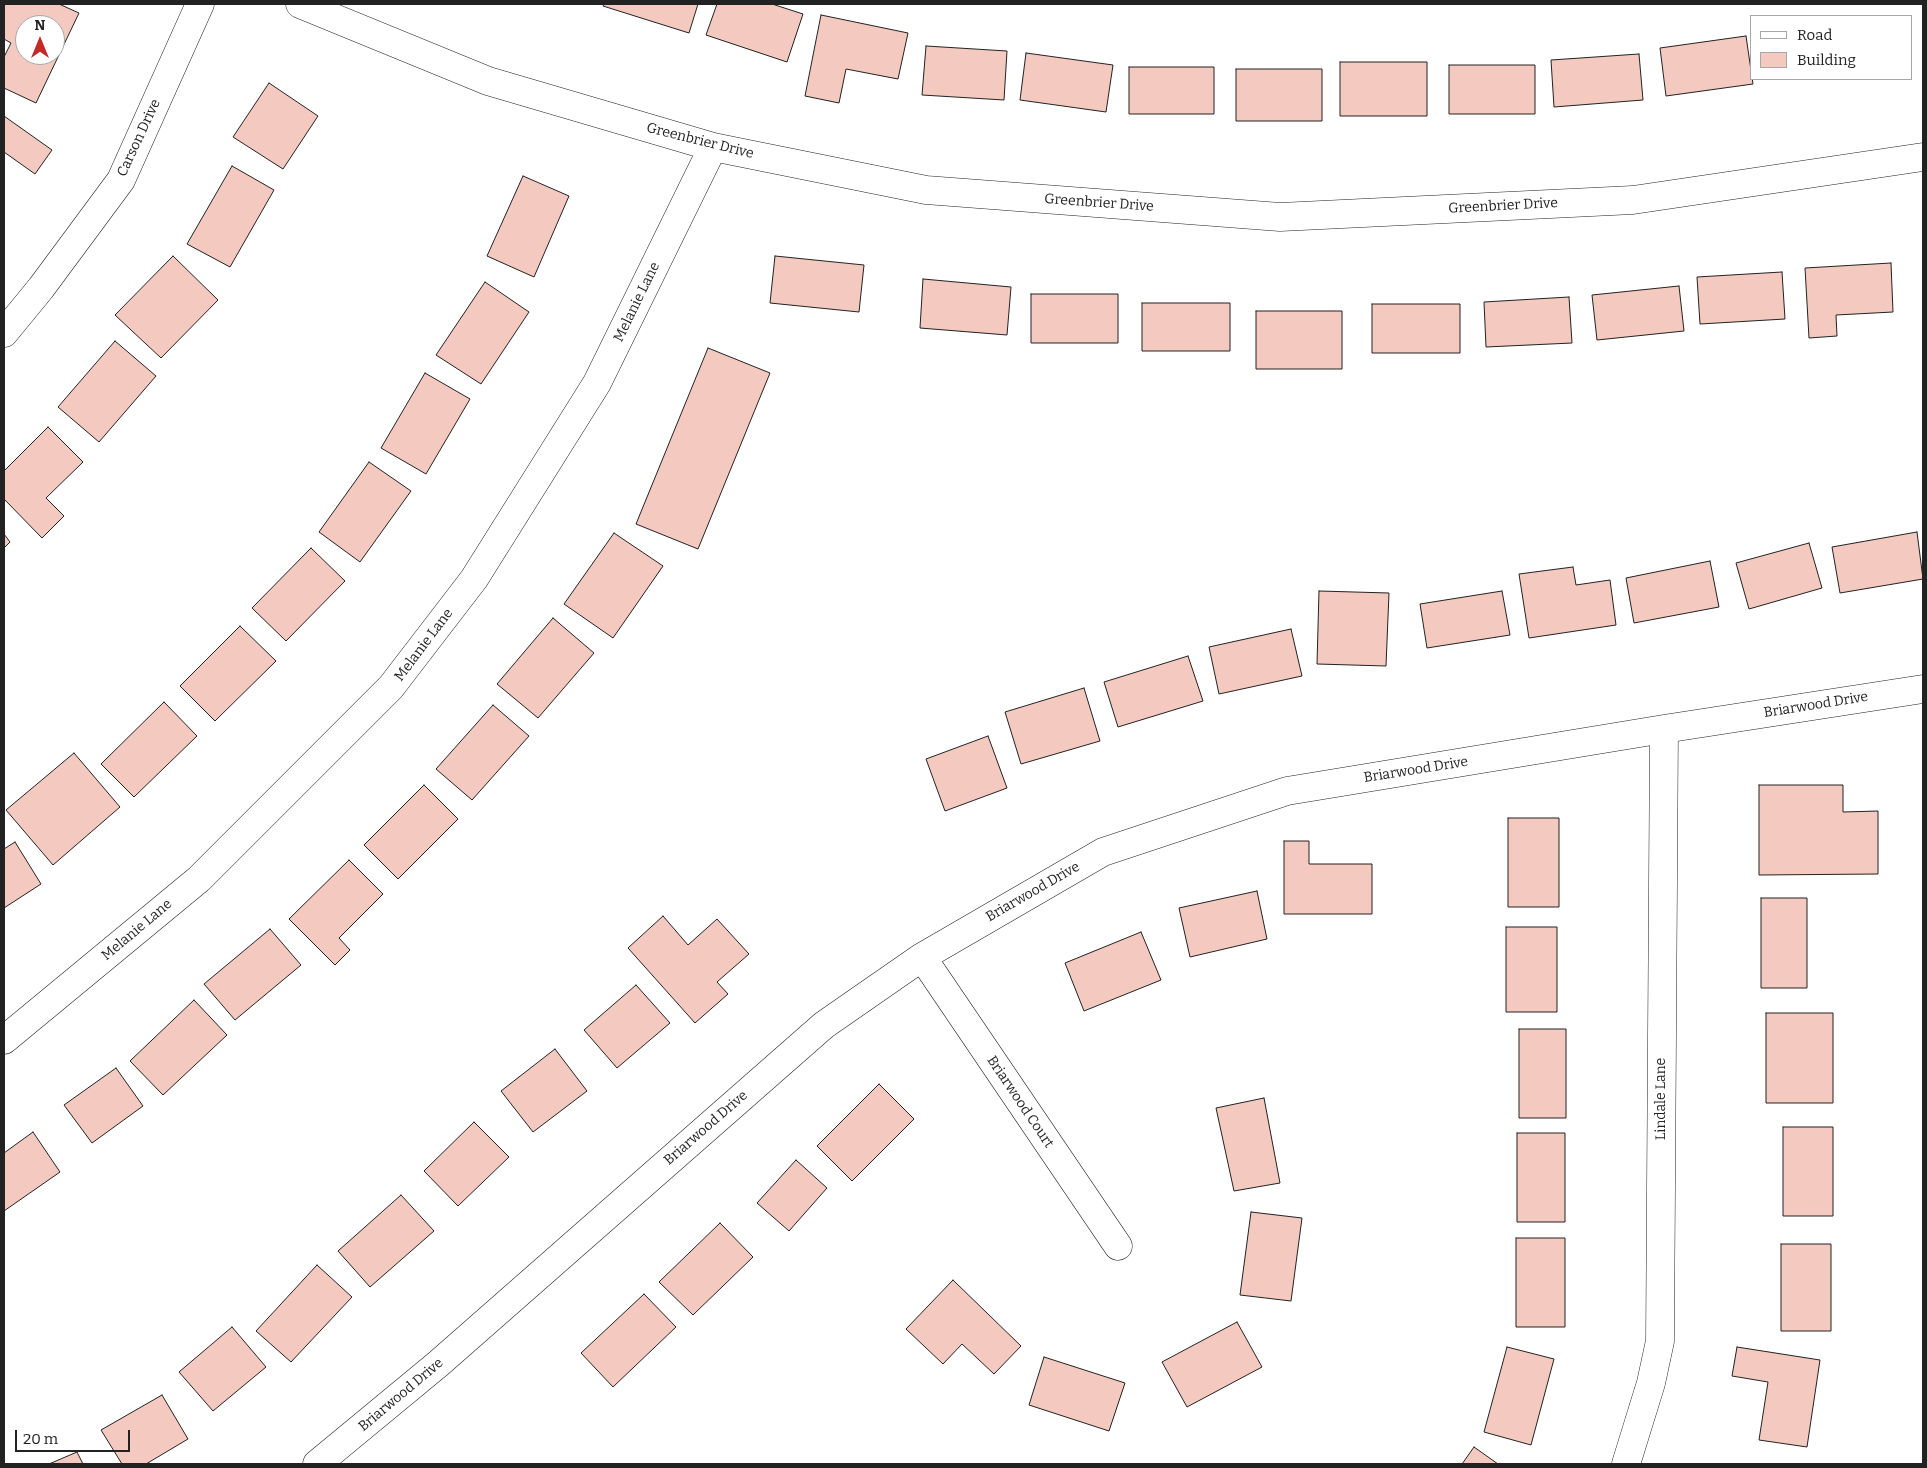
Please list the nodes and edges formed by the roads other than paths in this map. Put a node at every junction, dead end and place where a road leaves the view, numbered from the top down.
1 (200, 4) edge
2 (300, 4) edge
3 (713, 147) junction
4 (1923, 157) edge
5 (4, 333) edge
6 (1923, 689) edge
7 (1664, 729) junction
8 (922, 957) junction
9 (4, 1040) edge
10 (1118, 1246) dead end
11 (318, 1464) edge
12 (1626, 1464) edge

1 - 5 street, Carson Drive
2 - 3 street, Greenbrier Drive
3 - 4 street, Greenbrier Drive
3 - 9 street, Melanie Lane
6 - 7 street, Briarwood Drive
7 - 8 street, Briarwood Drive
7 - 12 street, Lindale Lane
8 - 10 street, Briarwood Court
8 - 11 street, Briarwood Drive

